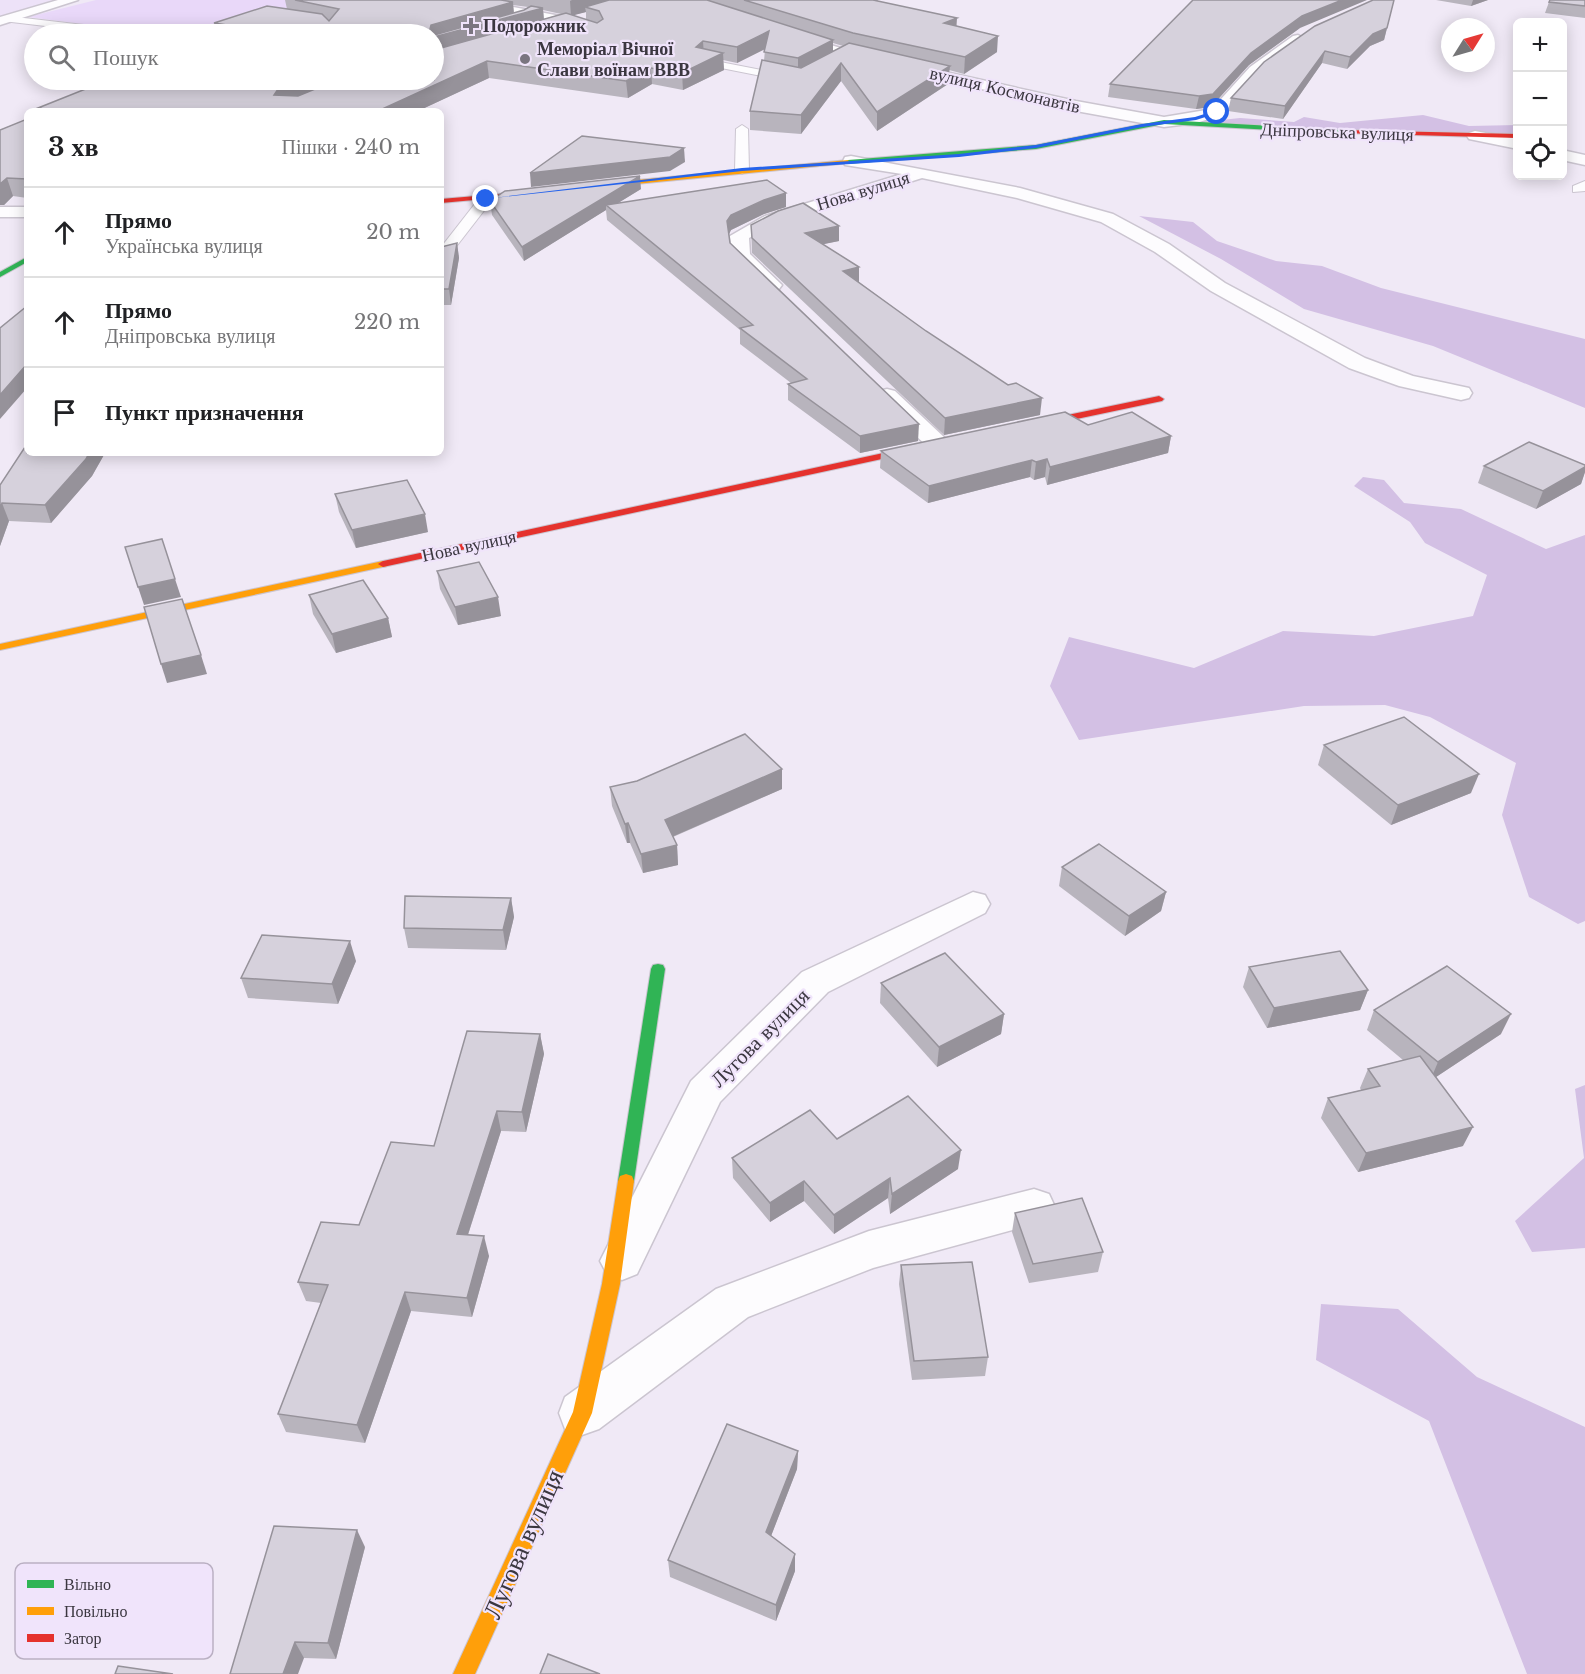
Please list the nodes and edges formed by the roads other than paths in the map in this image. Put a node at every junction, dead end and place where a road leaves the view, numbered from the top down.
1 (72, 0) edge
2 (456, 0) edge
3 (532, 15) junction
4 (261, 17) edge
5 (4, 20) edge
6 (577, 23) joint
7 (41, 24) edge
8 (239, 24) edge
9 (510, 24) dead end
10 (545, 29) edge
11 (1314, 29) edge
12 (770, 32) edge
13 (848, 54) junction
14 (705, 62) edge
15 (829, 65) edge
16 (800, 81) edge
17 (1164, 122) junction
18 (742, 129) dead end
19 (1474, 136) junction
20 (1513, 136) edge
21 (1513, 143) edge
22 (959, 155) junction
23 (1567, 156) edge
24 (1585, 160) edge
25 (851, 161) junction
26 (742, 170) junction
27 (925, 173) junction
28 (577, 188) edge
29 (554, 191) edge
30 (486, 199) junction
31 (444, 201) edge
32 (0, 212) edge
33 (24, 212) edge
34 (447, 249) edge
35 (24, 261) edge
36 (0, 275) edge
37 (784, 297) edge
38 (869, 379) edge
39 (1461, 393) dead end
40 (1159, 399) dead end
41 (1019, 428) edge
42 (944, 443) joint
43 (0, 647) edge
44 (973, 904) dead end
45 (658, 969) dead end
46 (1034, 1207) edge
47 (611, 1284) junction
48 (582, 1413) junction
49 (464, 1674) edge

1 - 5 street
2 - 3 street
3 - 6 street
3 - 9 lane
4 - 8 lane
5 - 7 lane
6 - 10 street
11 - 17 street, вулиця Космонавтів
12 - 13 street, вулиця Космонавтів
13 - 15 lane
13 - 17 street, вулиця Космонавтів
14 - 16 lane
17 - 19 street, Дніпровська вулиця
17 - 22 street, Дніпровська вулиця
18 - 26 lane
19 - 20 street, Дніпровська вулиця
19 - 21 street
22 - 25 street, Дніпровська вулиця
22 - 27 street
23 - 24 street
25 - 26 street, Дніпровська вулиця
25 - 27 street
26 - 28 street, Дніпровська вулиця
27 - 37 street, Нова вулиця
27 - 39 street
29 - 30 street
30 - 31 street
30 - 34 lane
32 - 33 street
35 - 36 street
38 - 42 street, Нова вулиця
40 - 41 street
42 - 43 street, Нова вулиця
44 - 47 street, Лугова вулиця
45 - 47 street, Лугова вулиця
46 - 48 street, Лугова вулиця
47 - 48 street, Лугова вулиця
48 - 49 street, Лугова вулиця

